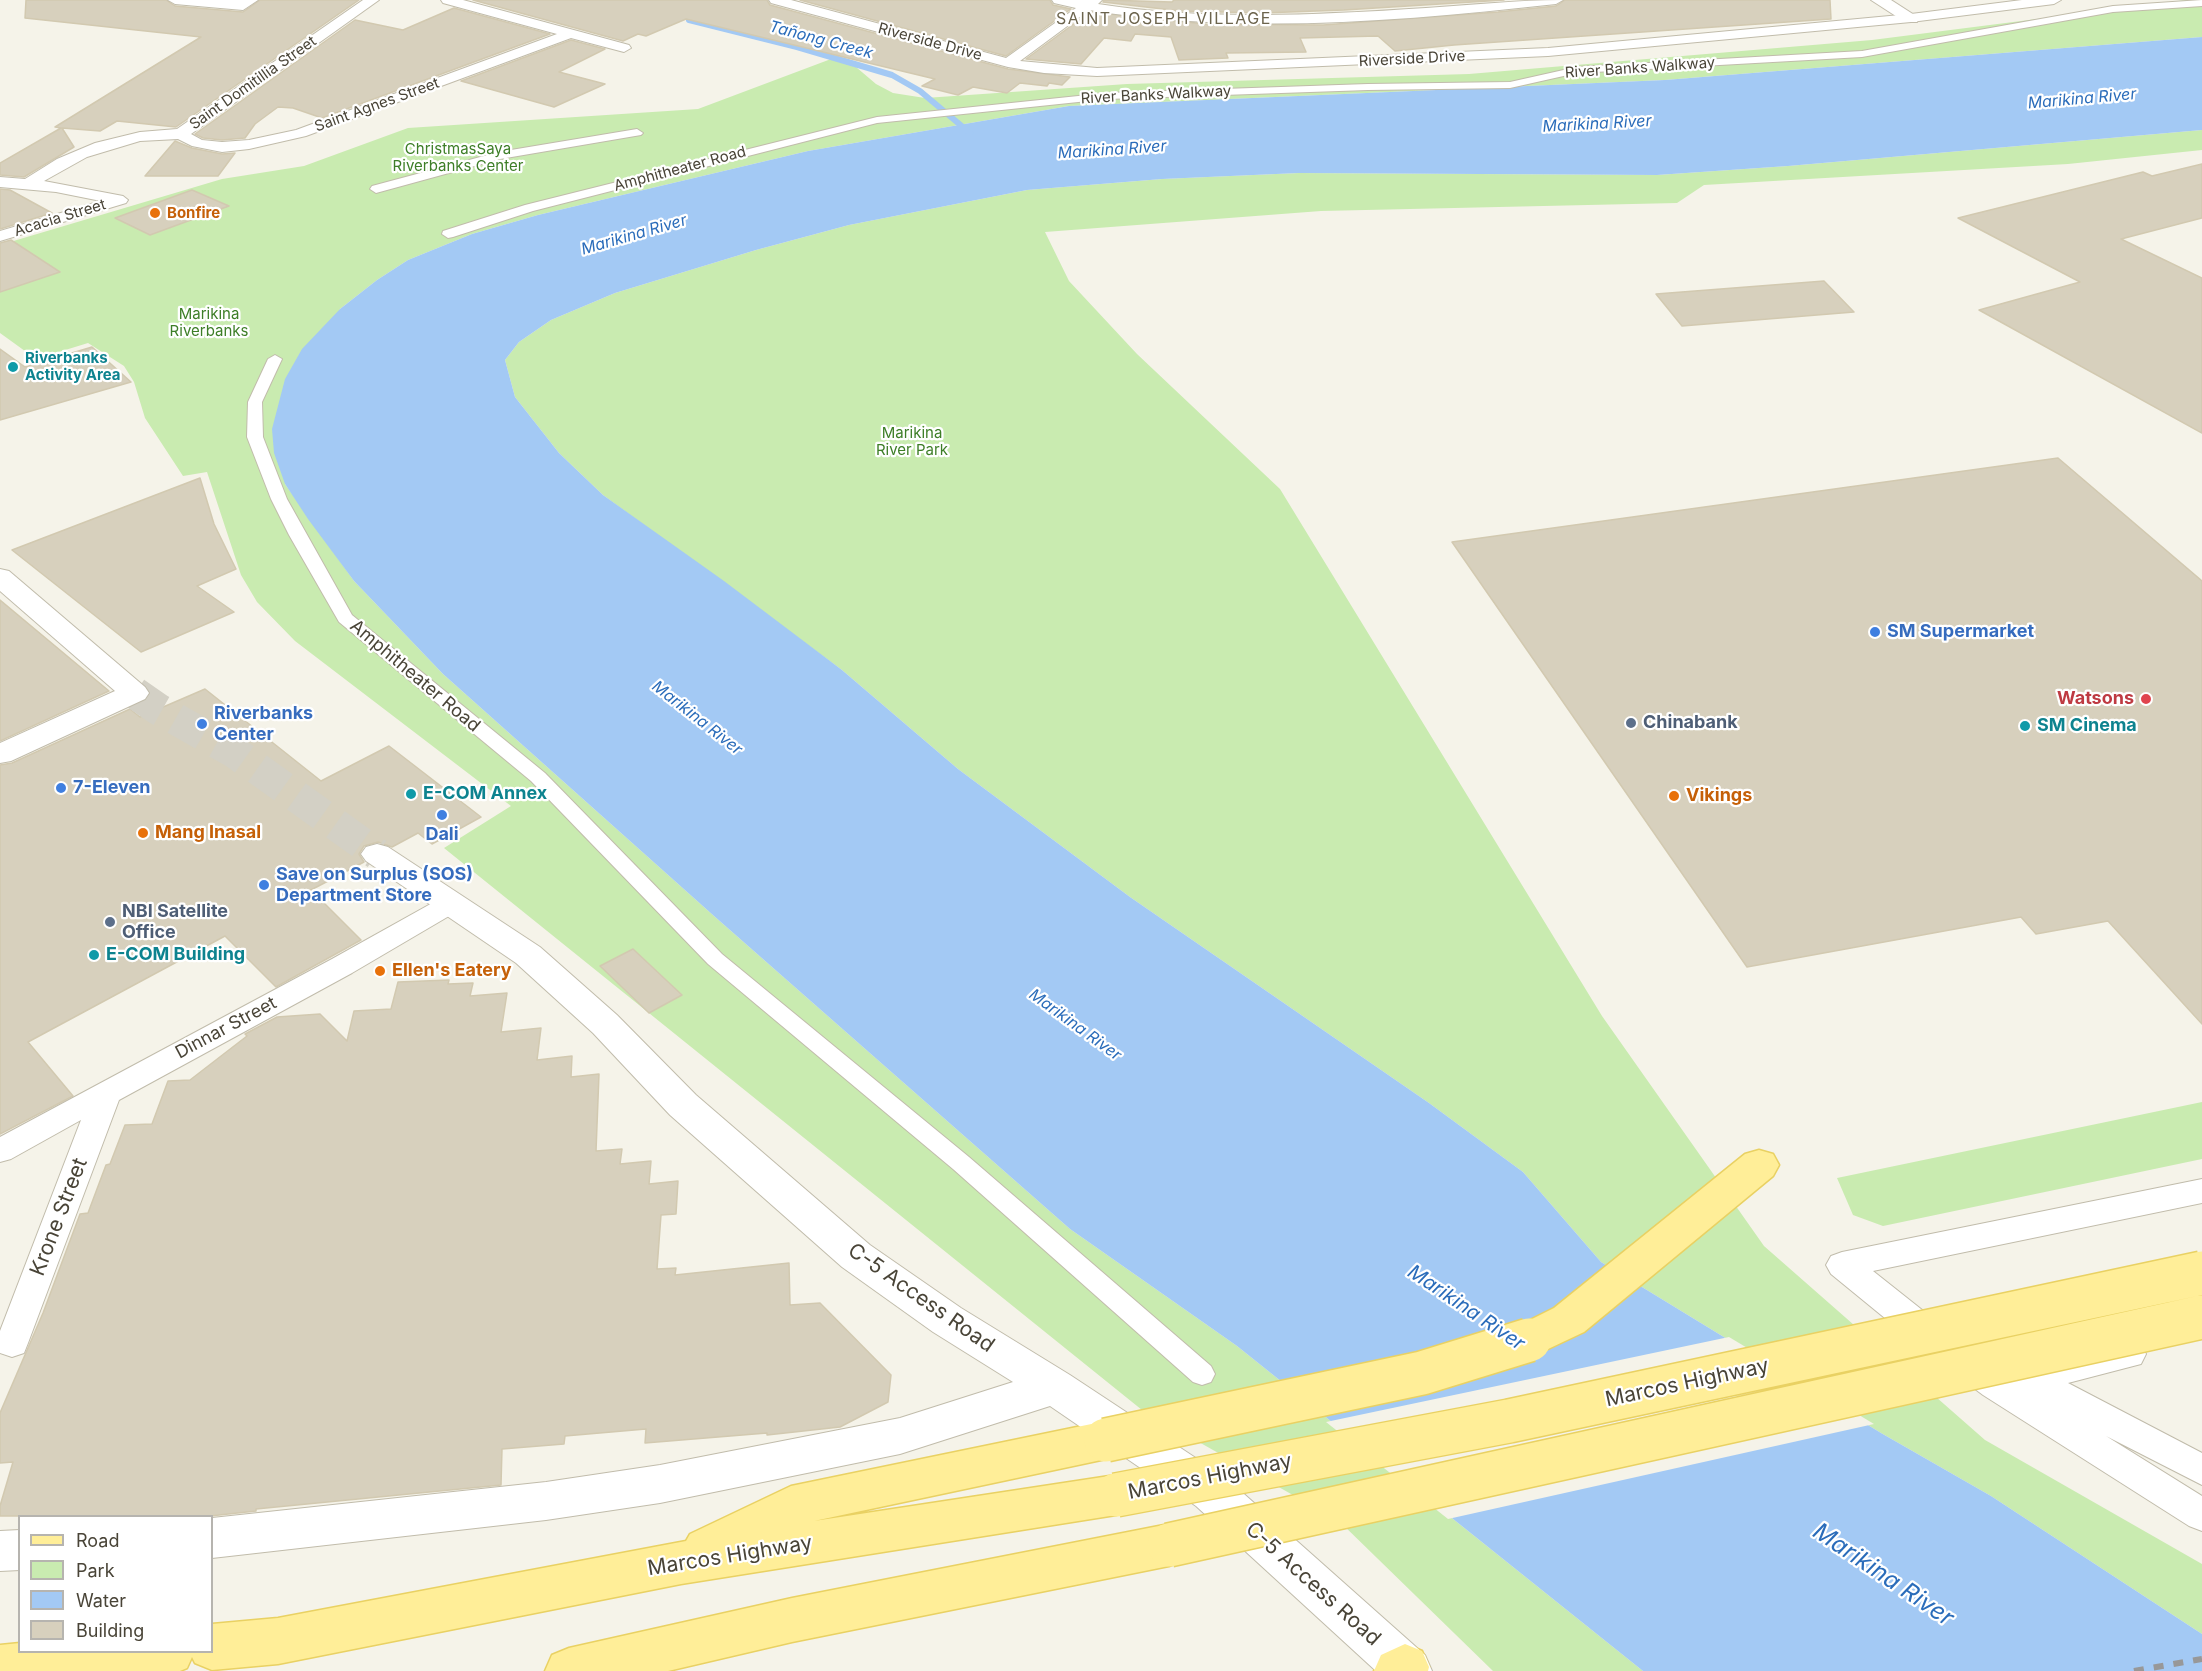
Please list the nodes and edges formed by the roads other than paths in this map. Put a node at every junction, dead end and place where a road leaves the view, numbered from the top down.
1 (175, 0) edge
2 (372, 0) edge
3 (448, 0) edge
4 (776, 0) edge
5 (1059, 0) edge
6 (1556, 0) edge
7 (1879, 0) edge
8 (2054, 0) edge
9 (247, 3) edge
10 (1090, 3) edge
11 (2202, 3) edge
12 (1911, 18) junction
13 (569, 34) junction
14 (624, 48) dead end
15 (1008, 63) junction
16 (915, 117) joint
17 (637, 133) dead end
18 (181, 134) junction
19 (0, 182) edge
20 (28, 185) junction
21 (376, 189) dead end
22 (448, 234) dead end
23 (0, 236) edge
24 (275, 359) dead end
25 (0, 577) edge
26 (0, 754) edge
27 (377, 854) tunnel mouth
28 (452, 903) junction
29 (107, 1092) junction
30 (0, 1151) edge
31 (1759, 1165) dead end
32 (2202, 1191) edge
33 (2202, 1273) edge
34 (1904, 1314) junction
35 (2202, 1317) edge
36 (2202, 1335) edge
37 (12, 1343) dead end
38 (1202, 1374) dead end
39 (2030, 1379) junction
40 (1995, 1385) junction
41 (1055, 1386) junction
42 (2202, 1470) edge
43 (2202, 1515) edge
44 (213, 1538) edge
45 (18, 1550) edge
46 (0, 1551) edge
47 (681, 1563) junction
48 (213, 1647) edge
49 (159, 1653) edge
50 (0, 1668) edge
51 (1404, 1670) edge
52 (569, 1671) edge

1 - 9 street
2 - 18 street, Saint Domitillia Street
3 - 13 street
4 - 15 street, Riverside Drive
5 - 10 street
6 - 10 street
7 - 12 street
8 - 12 street, Riverside Drive
10 - 15 street
11 - 16 street, River Banks Walkway
12 - 15 street, Riverside Drive
13 - 14 street
13 - 18 street, Saint Agnes Street
16 - 22 street, Amphitheater Road
17 - 21 street
18 - 20 street, Saint Domitillia Street
19 - 20 street
20 - 23 street, Acacia Street
24 - 38 street, Amphitheater Road
25 - 26 street
27 - 28 street, C-5 Access Road
28 - 29 street, Dinnar Street
28 - 41 street, C-5 Access Road
29 - 30 street, Dinnar Street
29 - 37 street, Krone Street
31 - 47 main road, bridge
32 - 34 street
33 - 47 main road, Marcos Highway, bridge
34 - 39 street
34 - 40 street
35 - 52 main road, bridge
36 - 39 street
39 - 40 street
39 - 42 street
40 - 43 street
41 - 44 street
41 - 51 street, C-5 Access Road
45 - 46 street
47 - 48 main road, Marcos Highway
49 - 50 main road

